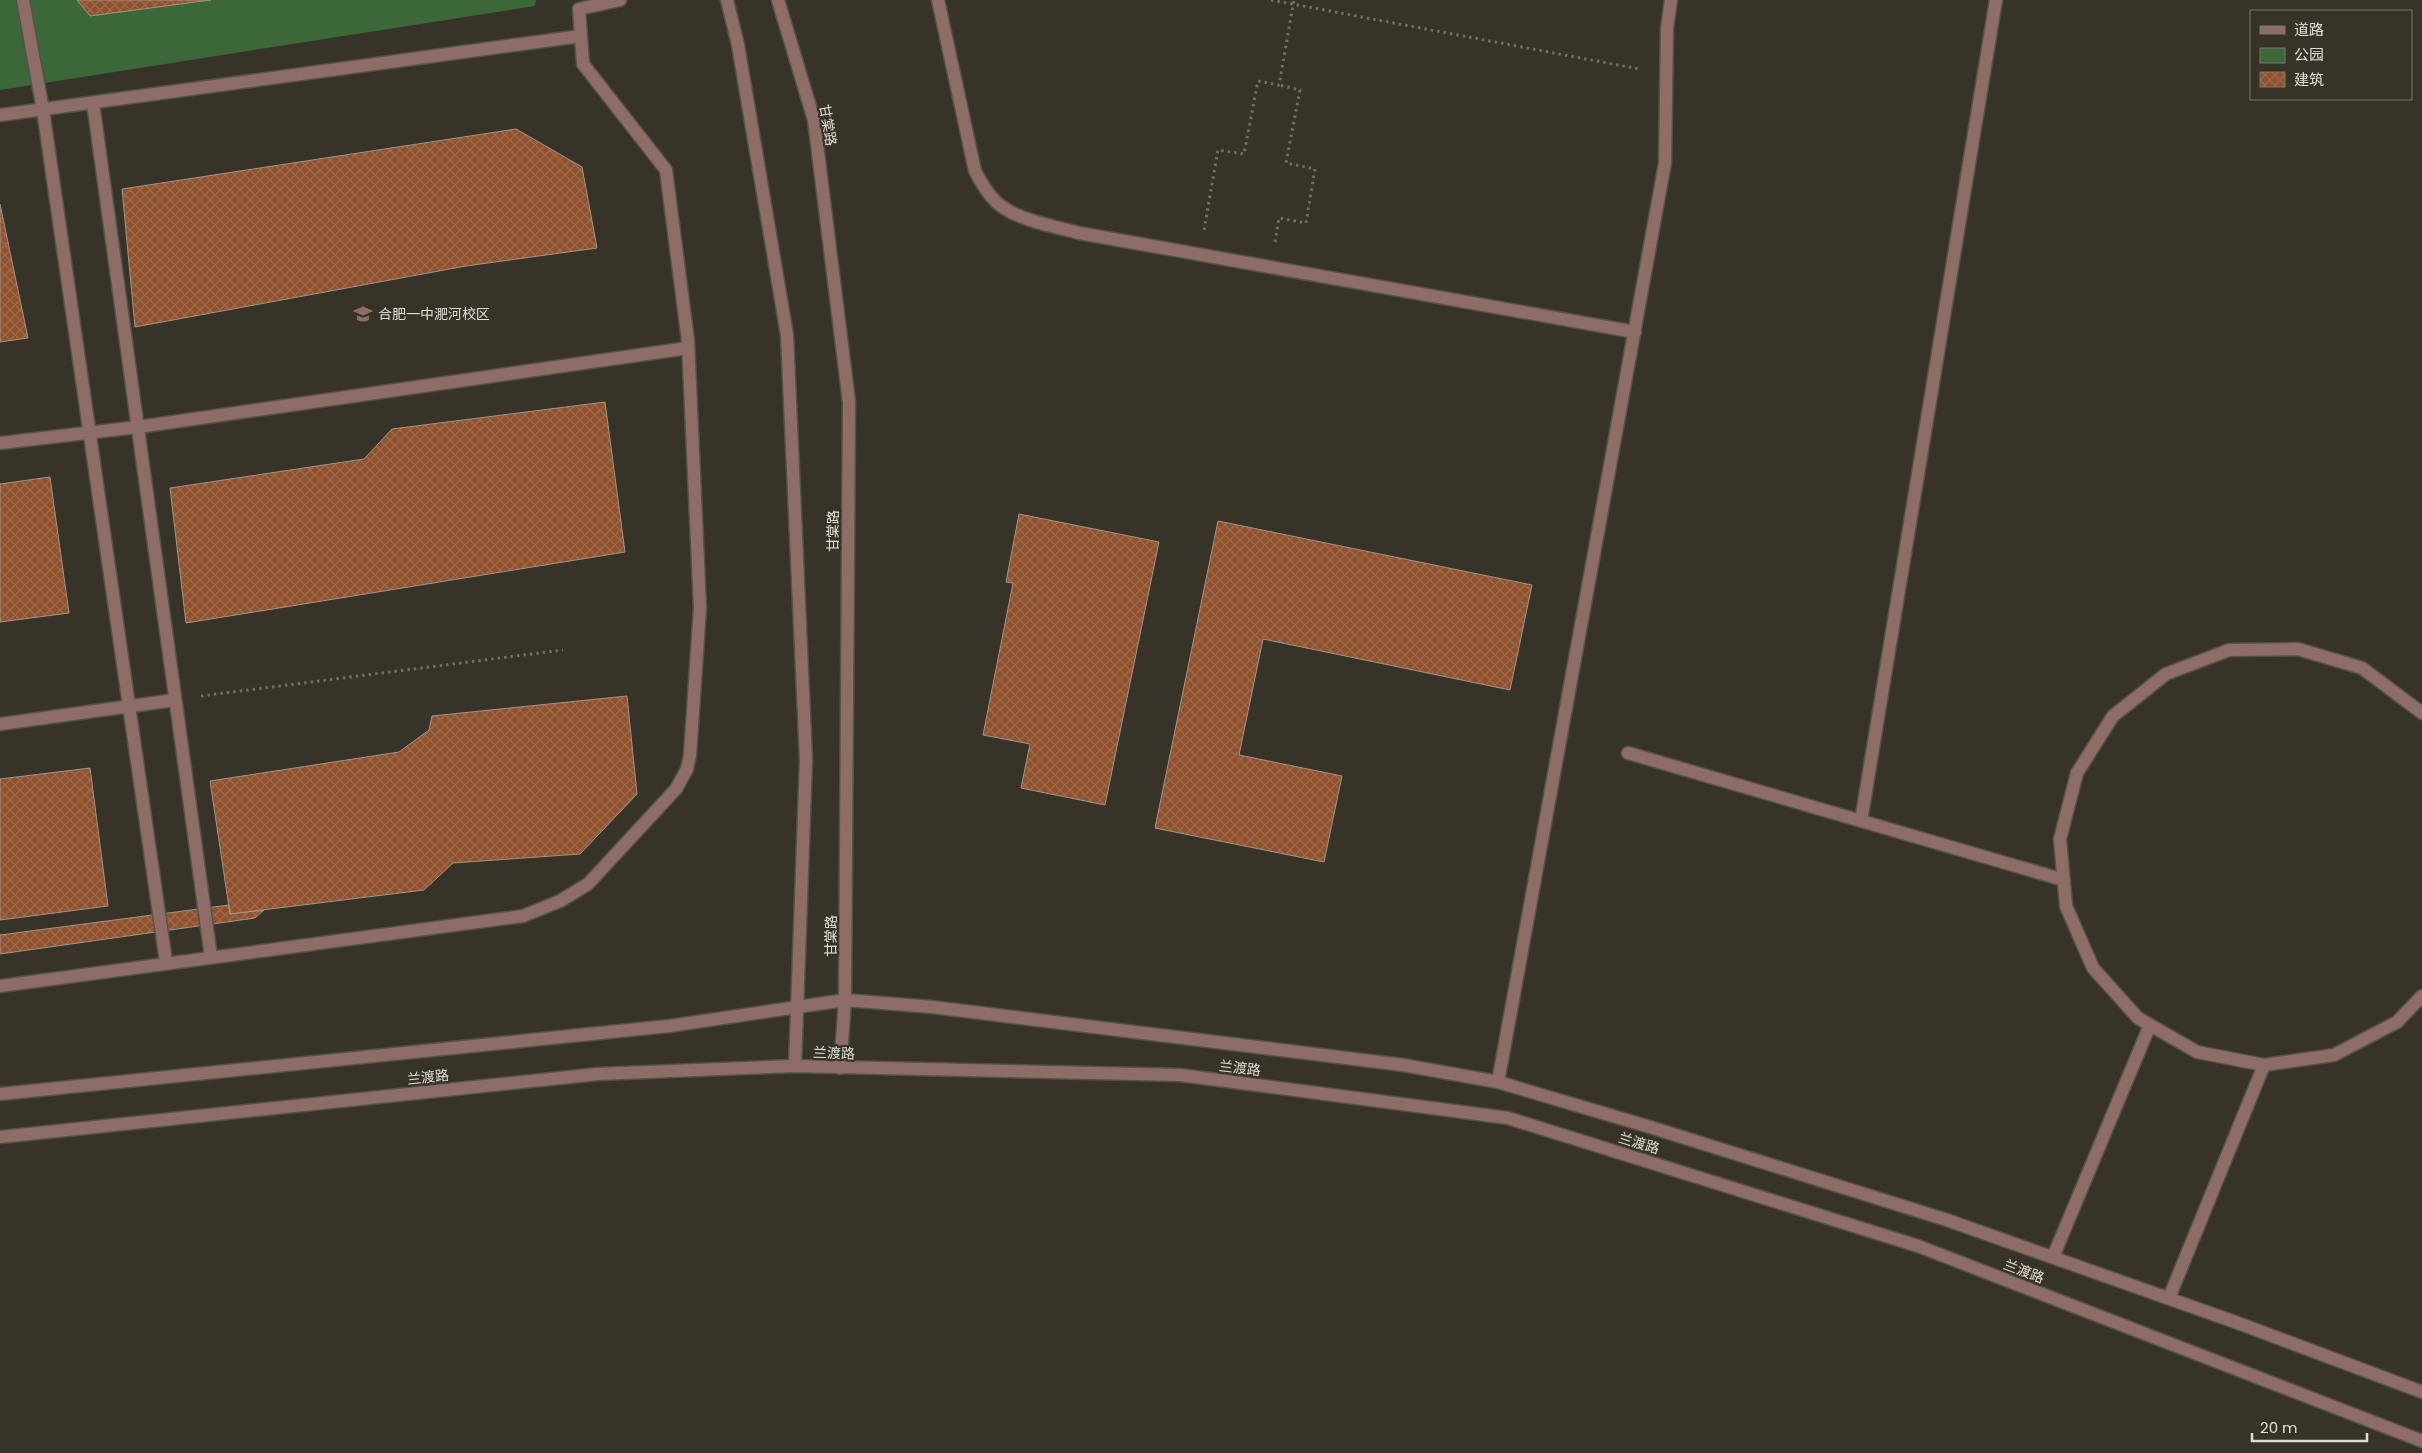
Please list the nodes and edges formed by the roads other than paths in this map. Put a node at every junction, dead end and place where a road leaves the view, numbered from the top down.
1 (23, 0) edge
2 (620, 0) edge
3 (727, 0) edge
4 (778, 0) edge
5 (938, 0) edge
6 (1672, 0) edge
7 (1996, 0) edge
8 (581, 36) junction
9 (93, 103) junction
10 (43, 110) junction
11 (0, 115) edge
12 (1635, 332) junction
13 (688, 348) junction
14 (138, 427) junction
15 (0, 443) edge
16 (176, 700) junction
17 (2422, 713) edge
18 (0, 724) edge
19 (1628, 753) dead end
20 (1862, 821) junction
21 (2064, 880) junction
22 (211, 957) junction
23 (166, 962) junction
24 (0, 986) edge
25 (2422, 996) edge
26 (846, 1000) junction
27 (797, 1007) junction
28 (2150, 1025) junction
29 (2264, 1065) junction
30 (795, 1066) junction
31 (840, 1068) junction
32 (1498, 1082) junction
33 (0, 1094) edge
34 (0, 1137) edge
35 (2053, 1257) junction
36 (2168, 1298) junction
37 (2422, 1392) edge
38 (2422, 1441) edge

1 - 10 street
2 - 8 street
3 - 27 street
4 - 26 street, 甘棠路
5 - 12 street
6 - 12 street
7 - 20 street
8 - 9 street
8 - 13 street
9 - 10 street
9 - 14 street
10 - 11 street
10 - 23 street
12 - 32 street
13 - 14 street
13 - 22 street
14 - 15 street
14 - 16 street
16 - 18 street
16 - 22 street
17 - 21 street
19 - 20 street
20 - 21 street
21 - 28 street
22 - 23 street
23 - 24 street
25 - 29 street
26 - 27 street, 兰渡路
26 - 31 street, 甘棠路
26 - 32 street, 兰渡路
27 - 30 street
27 - 33 street, 兰渡路
28 - 29 street
28 - 35 street
29 - 36 street
30 - 31 street, 兰渡路
30 - 34 street, 兰渡路
31 - 38 street, 兰渡路
32 - 35 street, 兰渡路
35 - 36 street, 兰渡路
36 - 37 street, 兰渡路

